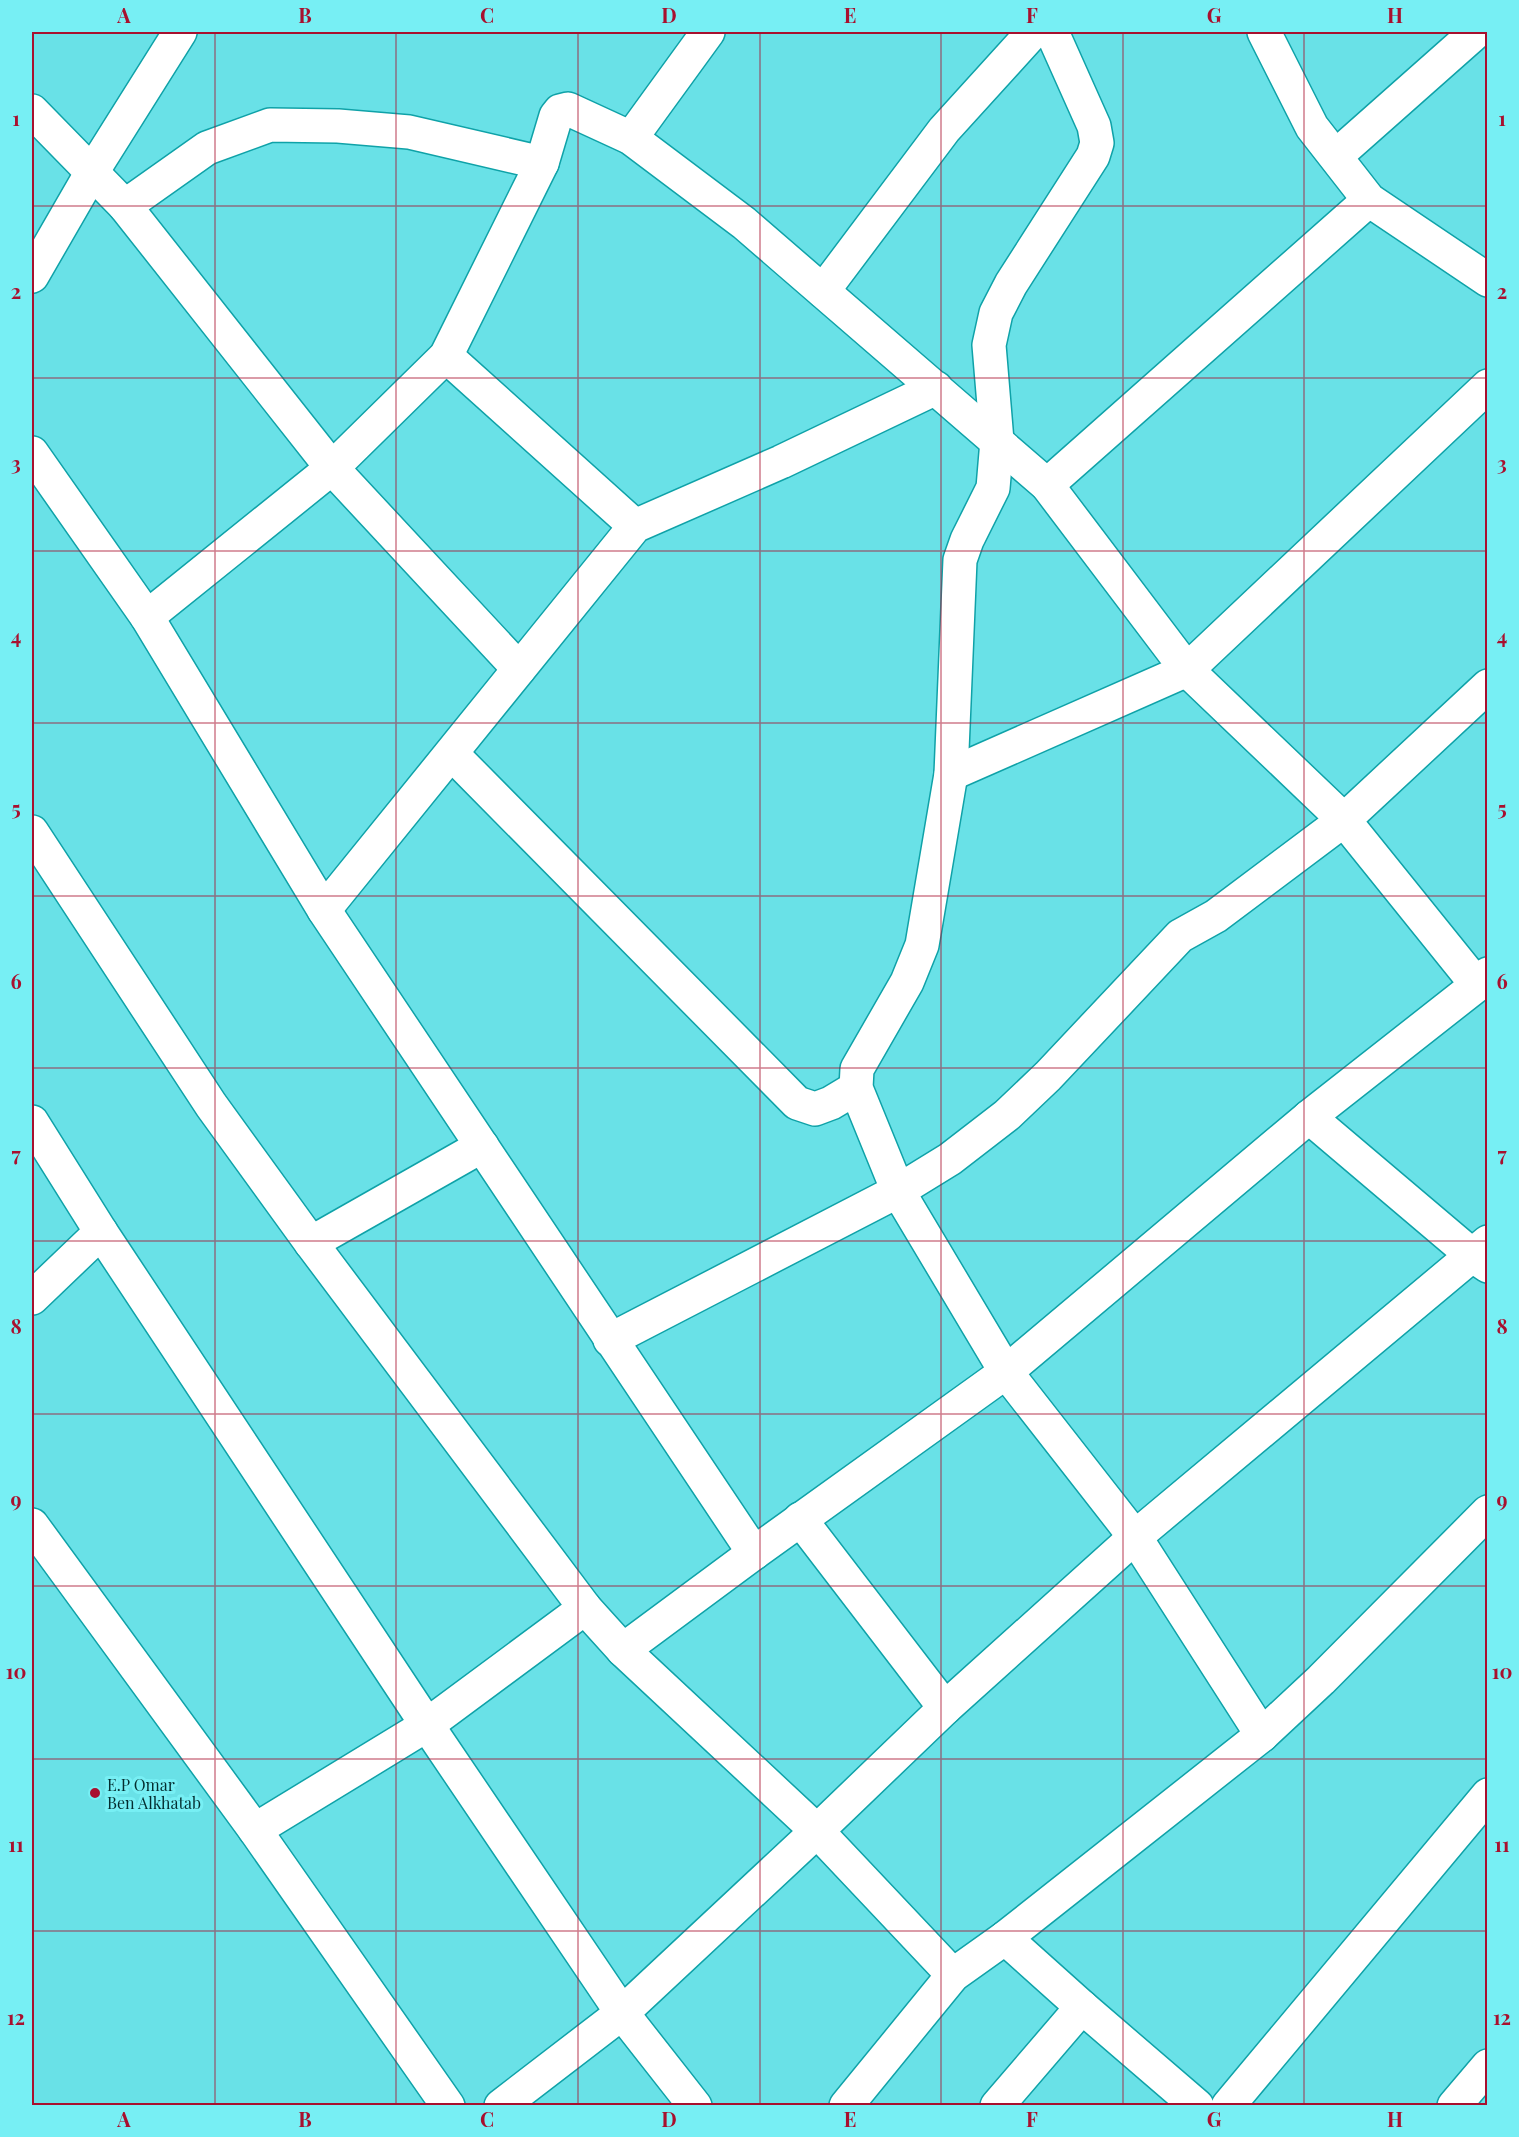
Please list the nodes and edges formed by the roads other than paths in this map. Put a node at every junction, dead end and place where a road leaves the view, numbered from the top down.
1 (180, 32) edge
2 (708, 32) edge
3 (1033, 32) edge
4 (1052, 32) edge
5 (1264, 32) edge
6 (1476, 32) edge
7 (32, 111) edge
8 (631, 138) junction
9 (1336, 156) junction
10 (542, 163) junction
11 (92, 172) junction
12 (1370, 200) junction
13 (125, 206) junction
14 (32, 276) edge
15 (1488, 280) edge
16 (823, 291) junction
17 (446, 356) junction
18 (1488, 386) edge
19 (936, 388) junction
20 (997, 441) junction
21 (32, 453) edge
22 (332, 468) junction
23 (1047, 485) junction
24 (635, 526) junction
25 (147, 617) junction
26 (519, 669) junction
27 (1187, 670) junction
28 (1488, 686) edge
29 (452, 754) junction
30 (951, 774) junction
31 (1344, 820) junction
32 (32, 832) edge
33 (324, 910) junction
34 (1482, 980) edge
35 (856, 1088) junction
36 (1309, 1117) junction
37 (32, 1122) edge
38 (482, 1146) junction
39 (898, 1191) junction
40 (101, 1232) junction
41 (311, 1243) junction
42 (1483, 1255) edge
43 (32, 1298) edge
44 (610, 1340) junction
45 (1006, 1372) junction
46 (1488, 1512) edge
47 (800, 1519) junction
48 (32, 1525) edge
49 (1136, 1537) junction
50 (754, 1552) junction
51 (585, 1608) junction
52 (622, 1650) junction
53 (945, 1708) junction
54 (427, 1725) junction
55 (1262, 1735) junction
56 (1488, 1795) edge
57 (255, 1830) junction
58 (817, 1831) junction
59 (1005, 1938) junction
60 (953, 1975) junction
61 (1082, 2007) junction
62 (622, 2013) junction
63 (1488, 2066) edge
64 (448, 2106) edge
65 (501, 2106) edge
66 (695, 2106) edge
67 (846, 2106) edge
68 (997, 2106) edge
69 (1197, 2106) edge
70 (1228, 2106) edge
71 (1454, 2106) edge

1 - 11 street
2 - 8 street
3 - 16 street
4 - 20 street
5 - 9 street
6 - 9 street
7 - 11 street
8 - 10 street
8 - 16 street
9 - 12 street
10 - 13 street
10 - 17 street
11 - 13 street
11 - 14 street
12 - 15 street
12 - 23 street
13 - 22 street
16 - 19 street
17 - 22 street
17 - 24 street
18 - 27 street
19 - 20 street
19 - 24 street
20 - 23 street
20 - 30 street
21 - 25 street
22 - 25 street
22 - 26 street
23 - 27 street
24 - 26 street
25 - 33 street
26 - 29 street
27 - 30 street
27 - 31 street
28 - 31 street
29 - 33 street
29 - 35 street
30 - 35 street
31 - 34 street
31 - 39 street
32 - 41 street
33 - 38 street
34 - 36 street
35 - 39 street
36 - 42 street
36 - 45 street
37 - 40 street
38 - 41 street
38 - 44 street
39 - 44 street
39 - 45 street
40 - 43 street
40 - 54 street
41 - 51 street
42 - 49 street
44 - 50 street
45 - 47 street
45 - 49 street
46 - 55 street
47 - 50 street
47 - 53 street
48 - 57 street
49 - 53 street
49 - 55 street
50 - 52 street
51 - 52 street
51 - 54 street
52 - 58 street
53 - 58 street
54 - 57 street
54 - 62 street
55 - 59 street
56 - 70 street
57 - 64 street
58 - 60 street
58 - 62 street
59 - 60 street
59 - 61 street
60 - 67 street
61 - 68 street
61 - 69 street
62 - 65 street
62 - 66 street
63 - 71 street

